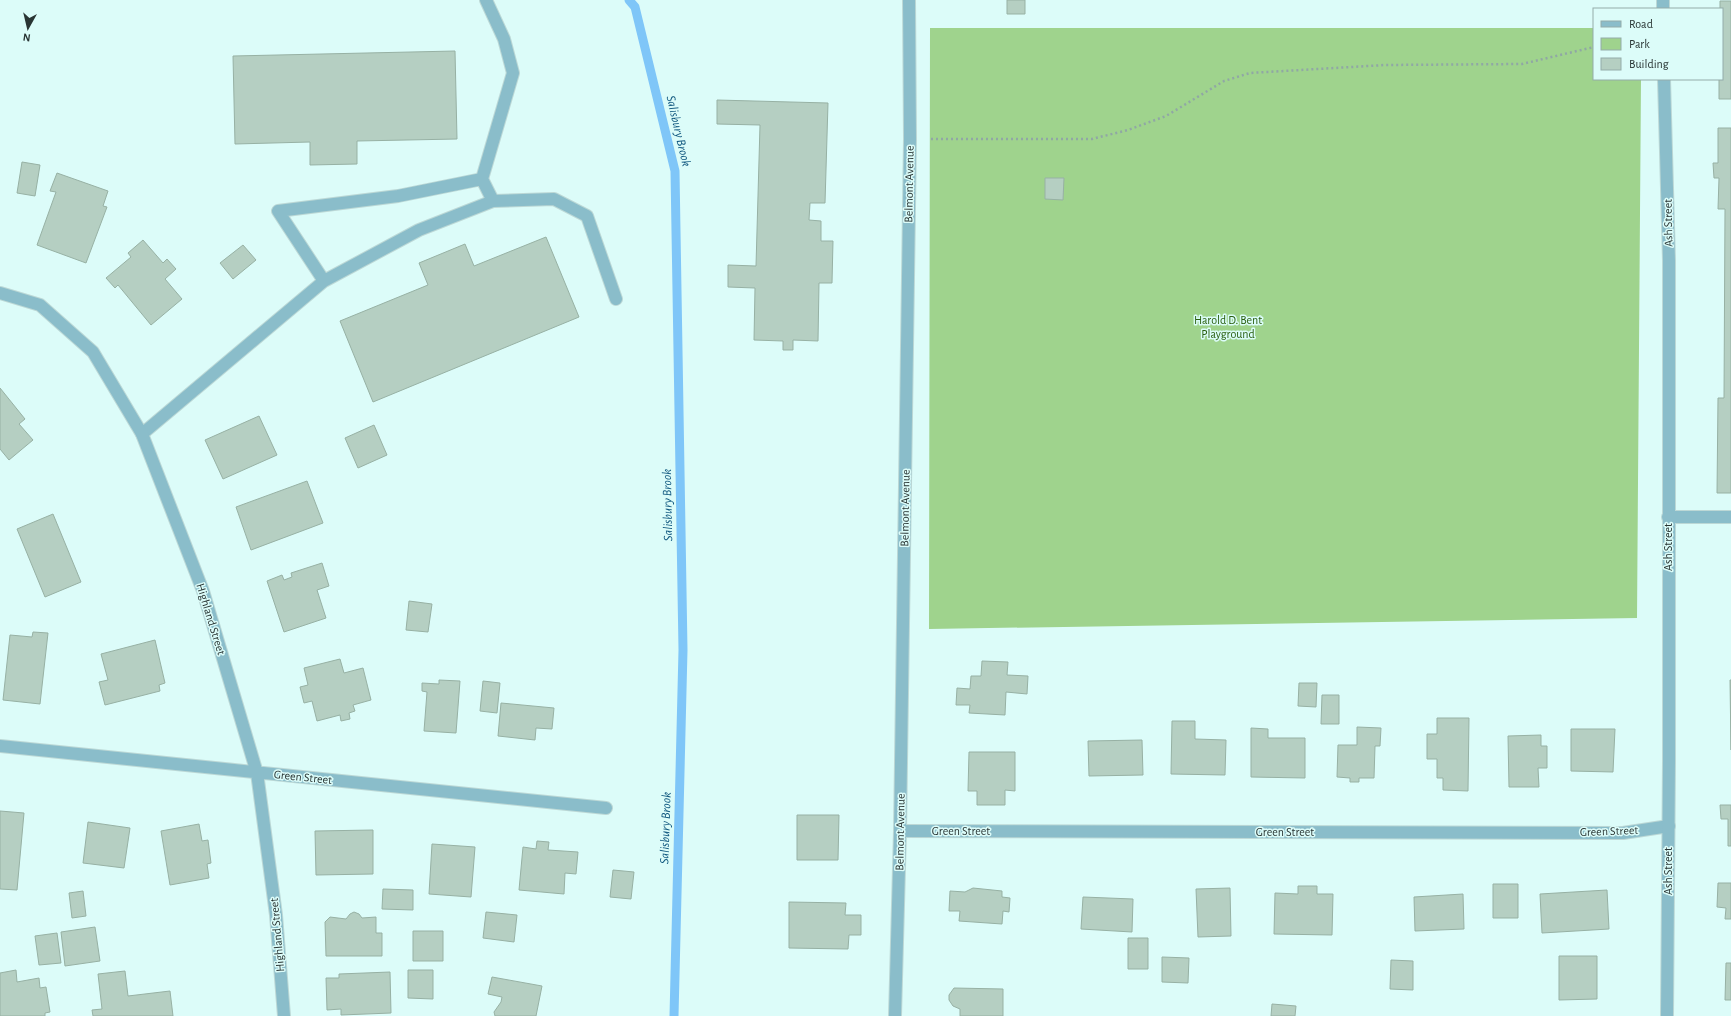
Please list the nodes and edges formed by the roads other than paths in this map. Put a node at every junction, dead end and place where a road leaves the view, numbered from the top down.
1 (486, 0) edge
2 (909, 0) edge
3 (1664, 80) edge
4 (482, 179) junction
5 (493, 201) junction
6 (324, 281) junction
7 (0, 294) edge
8 (616, 299) dead end
9 (142, 434) junction
10 (1668, 517) junction
11 (1731, 518) edge
12 (0, 746) edge
13 (257, 773) junction
14 (606, 808) dead end
15 (1669, 826) junction
16 (900, 831) junction
17 (284, 1016) edge
18 (895, 1016) edge
19 (1667, 1016) edge

1 - 4 street
2 - 16 street, Belmont Avenue
3 - 10 street, Ash Street
4 - 5 street
4 - 6 street
5 - 6 street
5 - 8 street
6 - 9 street
7 - 9 street, Highland Street
9 - 13 street, Highland Street
10 - 11 street
10 - 15 street, Ash Street
12 - 13 street, Green Street
13 - 14 street, Green Street
13 - 17 street, Highland Street
15 - 16 street, Green Street
15 - 19 street, Ash Street
16 - 18 street, Belmont Avenue

